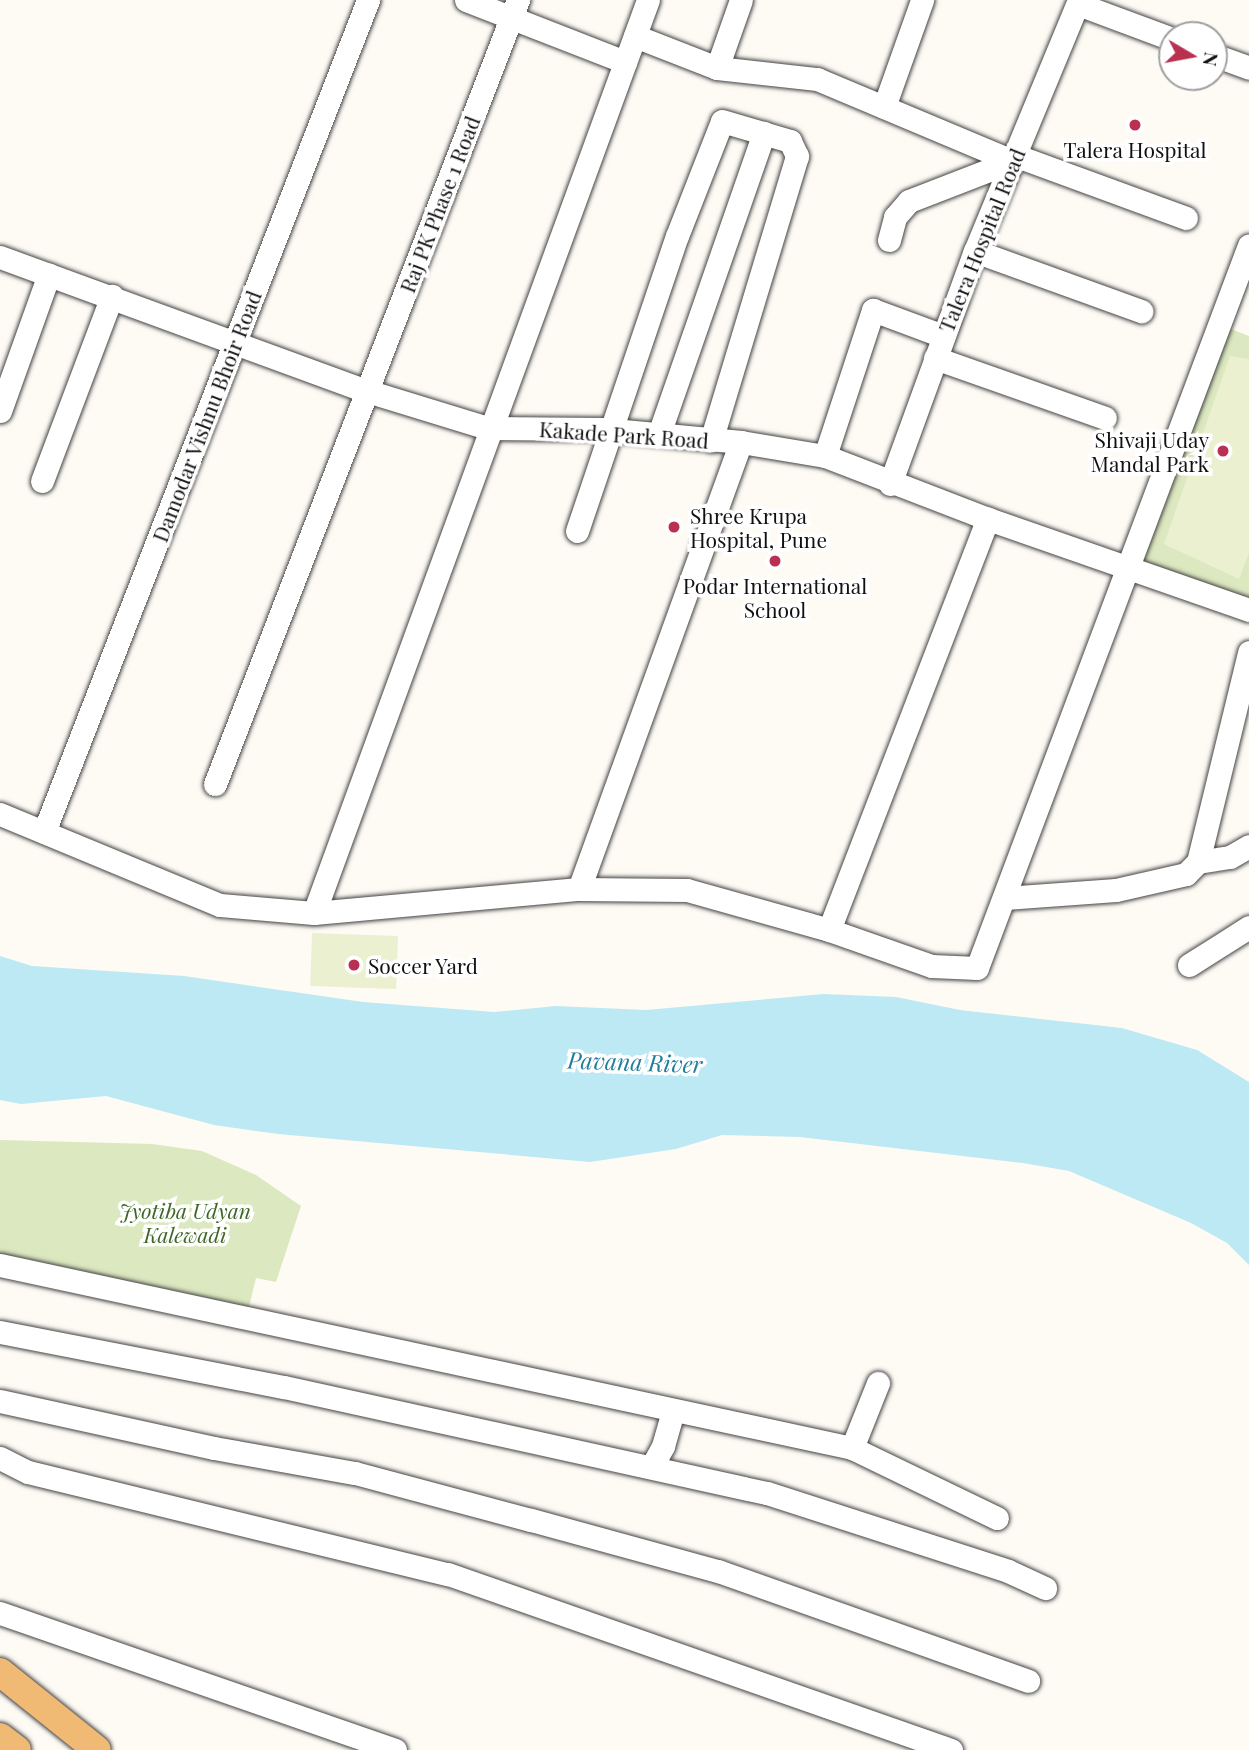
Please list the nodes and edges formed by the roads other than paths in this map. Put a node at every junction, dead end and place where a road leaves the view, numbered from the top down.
1 (368, 0) edge
2 (466, 0) edge
3 (648, 0) edge
4 (741, 0) edge
5 (922, 0) edge
6 (1078, 2) edge
7 (515, 8) edge
8 (1158, 33) edge
9 (635, 36) junction
10 (1228, 60) edge
11 (625, 62) junction
12 (717, 68) junction
13 (1249, 68) edge
14 (884, 107) junction
15 (764, 133) junction
16 (1013, 158) junction
17 (1186, 218) dead end
18 (888, 240) dead end
19 (1249, 244) edge
20 (975, 251) junction
21 (0, 257) edge
22 (49, 274) junction
23 (112, 296) junction
24 (1141, 311) dead end
25 (943, 336) junction
26 (235, 340) junction
27 (935, 358) junction
28 (367, 391) junction
29 (0, 411) edge
30 (1105, 418) dead end
31 (488, 428) junction
32 (615, 430) junction
33 (659, 434) junction
34 (711, 440) junction
35 (741, 442) junction
36 (825, 456) junction
37 (41, 481) dead end
38 (890, 484) junction
39 (988, 519) junction
40 (577, 531) dead end
41 (1126, 566) junction
42 (1249, 610) edge
43 (1249, 652) edge
44 (215, 784) dead end
45 (0, 814) edge
46 (44, 832) junction
47 (1249, 846) edge
48 (1198, 862) junction
49 (579, 889) junction
50 (1005, 898) junction
51 (314, 913) junction
52 (1249, 927) edge
53 (829, 930) junction
54 (1189, 965) dead end
55 (0, 1265) edge
56 (0, 1332) edge
57 (878, 1382) dead end
58 (0, 1401) edge
59 (673, 1409) junction
60 (852, 1448) junction
61 (0, 1458) edge
62 (652, 1466) junction
63 (997, 1518) dead end
64 (1045, 1588) dead end
65 (0, 1613) edge
66 (1, 1676) edge
67 (1028, 1681) dead end
68 (0, 1737) edge
69 (17, 1750) edge
70 (97, 1750) edge
71 (395, 1750) edge
72 (951, 1750) edge

1 - 26 street, Damodar Vishnu Bhoir Road
2 - 7 street
3 - 9 street
4 - 12 street
5 - 14 street
6 - 8 street
6 - 16 street, Talera Hospital Road
7 - 11 street
7 - 28 street, Raj PK Phase 1 Road
9 - 11 street
9 - 12 street
10 - 13 street
11 - 31 street
12 - 14 street
14 - 16 street
15 - 32 street
15 - 33 street
15 - 34 street
16 - 17 street
16 - 18 street
16 - 20 street, Talera Hospital Road
19 - 41 street
20 - 24 street
20 - 25 street, Talera Hospital Road
21 - 22 street, Kakade Park Road
22 - 23 street, Kakade Park Road
22 - 29 street
23 - 26 street, Kakade Park Road
23 - 37 street
25 - 27 street, Talera Hospital Road
25 - 36 street
26 - 28 street, Kakade Park Road
26 - 46 street, Damodar Vishnu Bhoir Road
27 - 30 street
27 - 38 street, Talera Hospital Road
28 - 31 street, Kakade Park Road
28 - 44 street, Raj PK Phase 1 Road
31 - 32 street, Kakade Park Road
31 - 51 street
32 - 33 street, Kakade Park Road
32 - 40 street
33 - 34 street, Kakade Park Road
34 - 35 street, Kakade Park Road
35 - 36 street, Kakade Park Road
35 - 49 street
36 - 38 street, Kakade Park Road
38 - 39 street, Kakade Park Road
39 - 41 street, Kakade Park Road
39 - 53 street
41 - 42 street, Kakade Park Road
41 - 50 street
43 - 48 street
45 - 46 street
46 - 51 street
47 - 48 street
48 - 50 street
49 - 51 street
49 - 53 street
50 - 53 street
52 - 54 street
55 - 59 street
56 - 62 street
57 - 60 street
58 - 67 street
59 - 60 street
59 - 62 street
60 - 63 street
61 - 72 street
62 - 64 street
65 - 71 street
66 - 70 main road
68 - 69 main road

